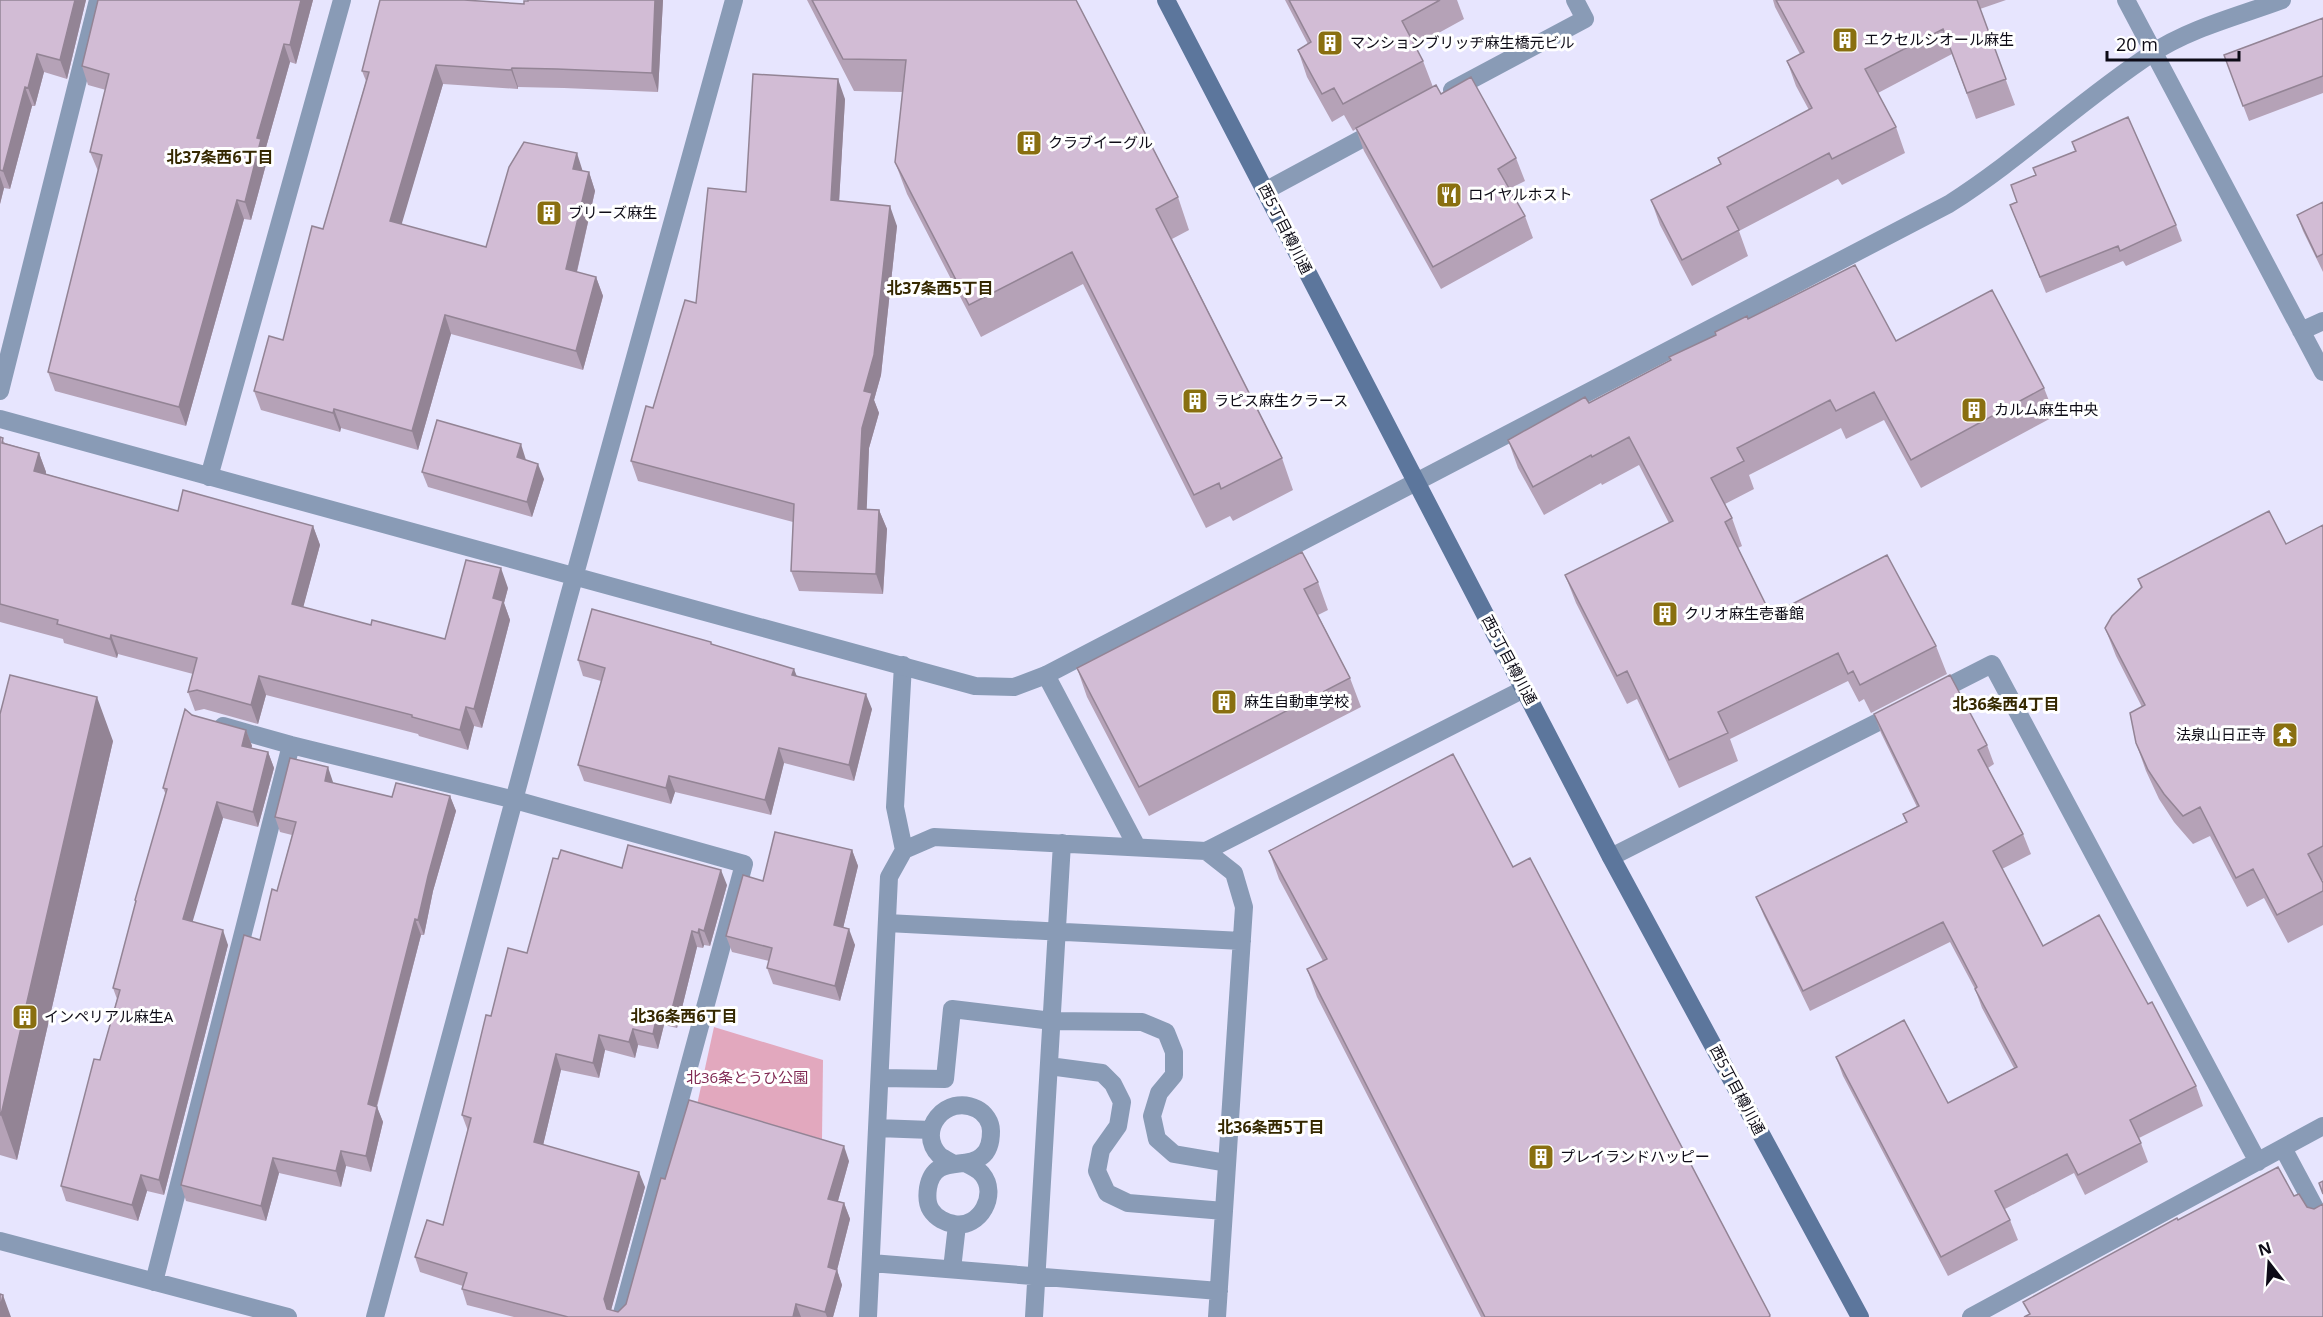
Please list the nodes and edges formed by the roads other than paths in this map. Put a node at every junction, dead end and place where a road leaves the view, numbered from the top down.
1 (98, 0) edge
2 (342, 0) edge
3 (734, 0) edge
4 (1166, 0) edge
5 (1575, 0) edge
6 (2126, 0) edge
7 (2282, 0) edge
8 (2152, 53) junction
9 (1439, 98) edge
10 (1397, 120) edge
11 (1265, 191) junction
12 (2323, 321) edge
13 (2301, 331) junction
14 (2323, 372) edge
15 (0, 391) edge
16 (0, 419) edge
17 (209, 477) junction
18 (1414, 481) junction
19 (575, 575) junction
20 (903, 665) junction
21 (1046, 675) junction
22 (1524, 689) junction
23 (201, 720) edge
24 (291, 745) junction
25 (514, 800) junction
26 (1062, 843) junction
27 (1137, 847) junction
28 (904, 850) junction
29 (1206, 851) junction
30 (1611, 857) junction
31 (887, 923) junction
32 (1057, 931) junction
33 (1242, 941) junction
34 (1052, 1021) junction
35 (1049, 1066) junction
36 (880, 1078) junction
37 (2323, 1126) edge
38 (877, 1128) junction
39 (931, 1130) junction
40 (2283, 1148) junction
41 (2258, 1162) junction
42 (959, 1163) junction
43 (1227, 1163) junction
44 (1224, 1211) junction
45 (2323, 1223) edge
46 (957, 1225) junction
47 (0, 1241) edge
48 (871, 1263) junction
49 (952, 1269) junction
50 (1037, 1276) junction
51 (154, 1282) junction
52 (1219, 1291) junction
53 (288, 1317) edge
54 (375, 1317) edge
55 (621, 1317) edge
56 (868, 1317) edge
57 (1034, 1317) edge
58 (1217, 1317) edge
59 (1860, 1317) edge
60 (1971, 1317) edge

1 - 15 street
2 - 17 street
3 - 19 street
4 - 11 street, 西5丁目樽川通
5 - 9 street
6 - 8 street
7 - 8 street
8 - 13 street
8 - 18 street
10 - 11 street
11 - 18 street, 西5丁目樽川通
12 - 13 street
13 - 14 street
16 - 17 street
17 - 19 street
18 - 21 street
18 - 22 street, 西5丁目樽川通
19 - 20 street
19 - 25 street
20 - 21 street
20 - 28 street
21 - 27 street
22 - 29 street
22 - 30 street, 西5丁目樽川通
23 - 24 street
24 - 25 street
24 - 51 street
25 - 54 street
25 - 55 street
26 - 27 street
26 - 28 street
26 - 32 street
27 - 29 street
28 - 31 street
29 - 33 street
30 - 41 street
30 - 59 street, 西5丁目樽川通
31 - 32 street
31 - 36 street
32 - 33 street
32 - 34 street
33 - 43 street
34 - 35 street
34 - 36 street
34 - 43 street
35 - 44 street
35 - 50 street
36 - 38 street
37 - 40 street
38 - 39 street
38 - 48 street
39 - 42 street
39 - 42 street
40 - 41 street
40 - 45 street
41 - 60 street
42 - 46 street
42 - 46 street
43 - 44 street
44 - 52 street
46 - 49 street
47 - 51 street
48 - 49 street
48 - 56 street
49 - 50 street
50 - 52 street
50 - 57 street
51 - 53 street
52 - 58 street

